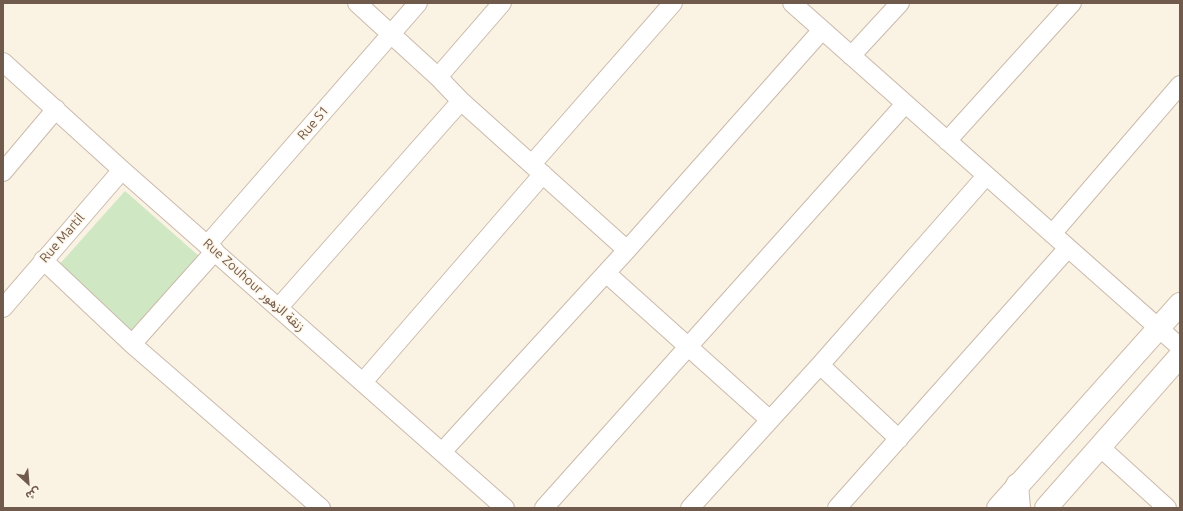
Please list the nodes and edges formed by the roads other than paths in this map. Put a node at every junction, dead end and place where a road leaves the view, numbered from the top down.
1 (357, 3) edge
2 (418, 3) edge
3 (502, 3) edge
4 (673, 3) edge
5 (792, 3) edge
6 (900, 3) edge
7 (1072, 3) edge
8 (822, 30) junction
9 (391, 34) junction
10 (851, 56) junction
11 (3, 62) edge
12 (438, 77) junction
13 (1180, 85) edge
14 (461, 101) junction
15 (906, 104) junction
16 (56, 109) junction
17 (946, 141) junction
18 (538, 169) junction
19 (122, 170) junction
20 (3, 172) edge
21 (986, 176) junction
22 (1052, 234) junction
23 (212, 248) junction
24 (1068, 248) junction
25 (627, 250) junction
26 (43, 260) junction
27 (606, 273) junction
28 (1180, 304) edge
29 (279, 307) junction
30 (3, 308) edge
31 (1159, 328) junction
32 (132, 344) junction
33 (688, 346) junction
34 (1180, 347) edge
35 (1180, 356) edge
36 (820, 365) junction
37 (363, 382) junction
38 (770, 420) junction
39 (899, 439) junction
40 (1100, 447) junction
41 (442, 452) junction
42 (1017, 486) junction
43 (321, 508) edge
44 (505, 508) edge
45 (544, 508) edge
46 (690, 508) edge
47 (837, 508) edge
48 (998, 508) edge
49 (1019, 508) edge
50 (1046, 508) edge
51 (1167, 508) edge

1 - 9 street
2 - 9 street, Rue S1
3 - 12 street
4 - 18 street
5 - 8 street
6 - 10 street
7 - 17 street
8 - 10 street
8 - 25 street
9 - 12 street
9 - 23 street, Rue S1
10 - 15 street
11 - 16 street, Rue Zouhour زنقة الزهور
12 - 14 street
13 - 22 street
14 - 18 street
14 - 29 street
15 - 17 street
15 - 33 street
16 - 19 street, Rue Zouhour زنقة الزهور
16 - 20 street
17 - 21 street
18 - 25 street
18 - 37 street
19 - 23 street, Rue Zouhour زنقة الزهور
19 - 26 street, Rue Martil
21 - 22 street
21 - 36 street
22 - 24 street
23 - 29 street, Rue Zouhour زنقة الزهور
23 - 32 street, Rue S1
24 - 31 street
24 - 39 street
25 - 27 street
26 - 30 street, Rue Martil
26 - 32 street
27 - 33 street
27 - 41 street
28 - 31 main road
29 - 37 street, Rue Zouhour زنقة الزهور
31 - 34 street
31 - 42 main road
32 - 43 street
33 - 38 street
33 - 45 street
35 - 40 main road
36 - 38 street
36 - 39 street
37 - 41 street, Rue Zouhour زنقة الزهور
38 - 46 street
39 - 47 street
40 - 50 main road
40 - 51 street
41 - 44 street, Rue Zouhour زنقة الزهور
42 - 48 main road
42 - 49 main road

